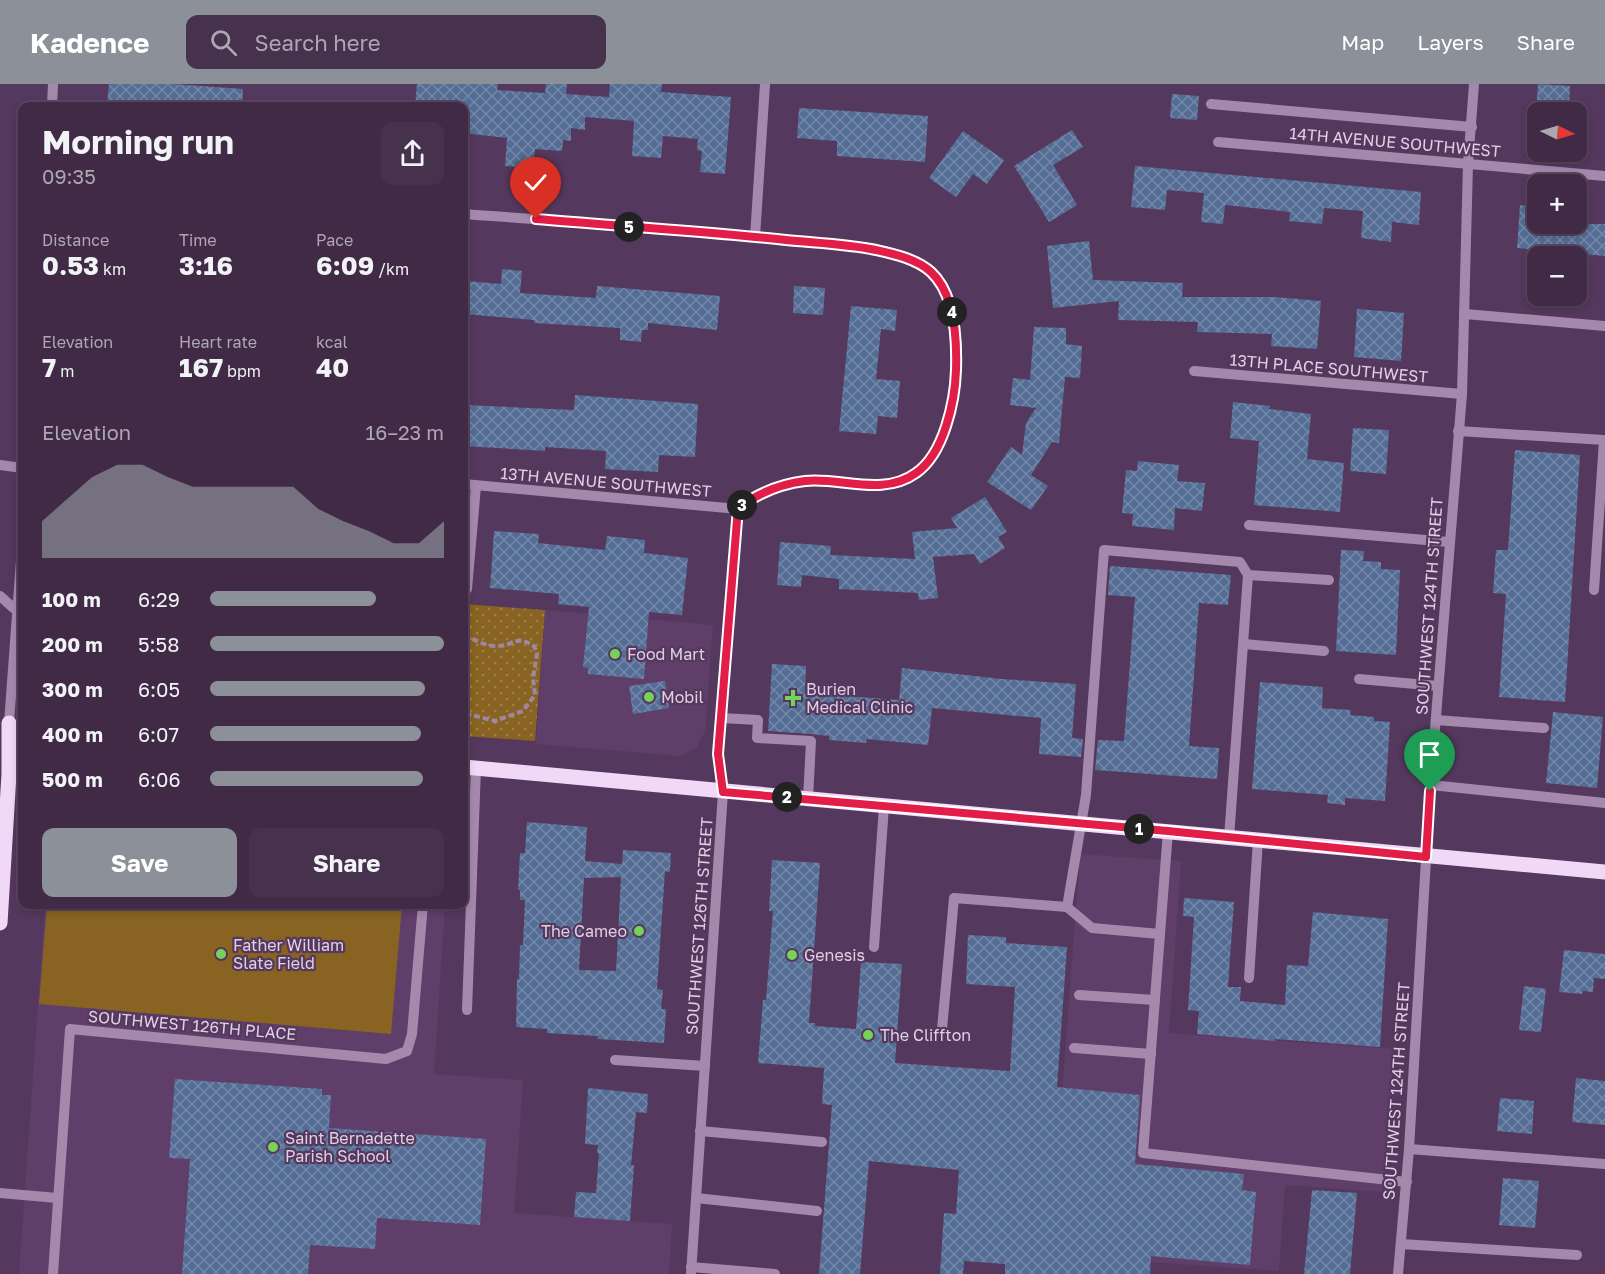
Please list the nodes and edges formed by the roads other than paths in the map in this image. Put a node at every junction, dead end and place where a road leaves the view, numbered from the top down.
1 (53, 84) edge
2 (765, 84) edge
3 (1474, 84) edge
4 (52, 102) edge
5 (1211, 104) dead end
6 (1472, 127) junction
7 (1218, 142) dead end
8 (1468, 164) junction
9 (1605, 176) edge
10 (468, 214) edge
11 (755, 237) junction
12 (1465, 314) junction
13 (1605, 326) edge
14 (1194, 371) dead end
15 (1462, 394) junction
16 (1458, 431) junction
17 (0, 465) edge
18 (18, 467) edge
19 (1603, 467) edge
20 (468, 485) edge
21 (476, 486) junction
22 (738, 508) junction
23 (1249, 525) dead end
24 (1449, 542) junction
25 (1248, 574) junction
26 (468, 578) edge
27 (1329, 580) dead end
28 (1594, 590) dead end
29 (0, 596) edge
30 (18, 612) joint
31 (1244, 644) junction
32 (1324, 651) dead end
33 (1359, 680) dead end
34 (1438, 686) junction
35 (721, 718) junction
36 (1436, 720) junction
37 (11, 723) edge
38 (1544, 728) dead end
39 (470, 767) edge
40 (1431, 785) junction
41 (723, 792) junction
42 (808, 799) junction
43 (1605, 803) edge
44 (884, 806) junction
45 (1081, 824) junction
46 (1168, 831) junction
47 (1229, 838) junction
48 (1258, 840) junction
49 (1426, 857) junction
50 (1605, 872) edge
51 (1067, 907) junction
52 (423, 909) edge
53 (0, 923) edge
54 (1160, 934) junction
55 (874, 947) dead end
56 (1249, 978) dead end
57 (1079, 995) dead end
58 (1155, 1000) junction
59 (467, 1010) dead end
60 (942, 1029) dead end
61 (1074, 1048) dead end
62 (1151, 1054) junction
63 (615, 1060) dead end
64 (705, 1066) junction
65 (700, 1131) junction
66 (822, 1142) dead end
67 (1409, 1149) junction
68 (1605, 1164) edge
69 (1407, 1182) junction
70 (0, 1193) edge
71 (57, 1198) junction
72 (696, 1198) junction
73 (817, 1211) dead end
74 (1401, 1244) junction
75 (1577, 1255) dead end
76 (691, 1270) edge
77 (53, 1274) edge
78 (775, 1274) edge
79 (1398, 1274) edge

1 - 4 street
2 - 11 street
3 - 6 street, SOUTHWEST 124TH STREET
5 - 6 street
6 - 8 street, SOUTHWEST 124TH STREET
7 - 8 street, 14TH AVENUE SOUTHWEST
8 - 9 street, 14TH AVENUE SOUTHWEST
8 - 12 street, SOUTHWEST 124TH STREET
10 - 11 street
11 - 22 street
12 - 13 street
12 - 15 street, SOUTHWEST 124TH STREET
14 - 15 street, 13TH PLACE SOUTHWEST
15 - 16 street, SOUTHWEST 124TH STREET
16 - 19 street
16 - 24 street, SOUTHWEST 124TH STREET
17 - 18 street
19 - 28 street
20 - 21 street, 13TH AVENUE SOUTHWEST
21 - 22 street, 13TH AVENUE SOUTHWEST
21 - 26 street
22 - 35 street, SOUTHWEST 126TH STREET
23 - 24 street
24 - 34 street, SOUTHWEST 124TH STREET
25 - 27 street
25 - 31 street
25 - 45 street
29 - 30 street
30 - 37 street
31 - 32 street
31 - 47 street
33 - 34 street
34 - 36 street, SOUTHWEST 124TH STREET
35 - 41 street, SOUTHWEST 126TH STREET
35 - 42 street
36 - 38 street
36 - 40 street, SOUTHWEST 124TH STREET
37 - 53 main road
39 - 41 main road
39 - 59 street
40 - 43 street
40 - 49 street, SOUTHWEST 124TH STREET
41 - 42 main road
41 - 64 street, SOUTHWEST 126TH STREET
42 - 44 main road
44 - 45 main road
44 - 55 street
45 - 46 main road
45 - 51 street
46 - 47 main road
46 - 54 street
47 - 48 main road
48 - 49 main road
48 - 56 street
49 - 50 main road
49 - 67 street, SOUTHWEST 124TH STREET
51 - 54 street
51 - 60 street
52 - 71 street, SOUTHWEST 126TH PLACE
54 - 58 street
57 - 58 street
58 - 62 street
61 - 62 street
62 - 69 street
63 - 64 street
64 - 65 street, SOUTHWEST 126TH STREET
65 - 66 street
65 - 72 street, SOUTHWEST 126TH STREET
67 - 68 street
67 - 69 street, SOUTHWEST 124TH STREET
69 - 74 street, SOUTHWEST 124TH STREET
70 - 71 street
71 - 77 street, SOUTHWEST 126TH PLACE
72 - 73 street
72 - 76 street, SOUTHWEST 126TH STREET
74 - 75 street
74 - 79 street, SOUTHWEST 124TH STREET
76 - 78 street

